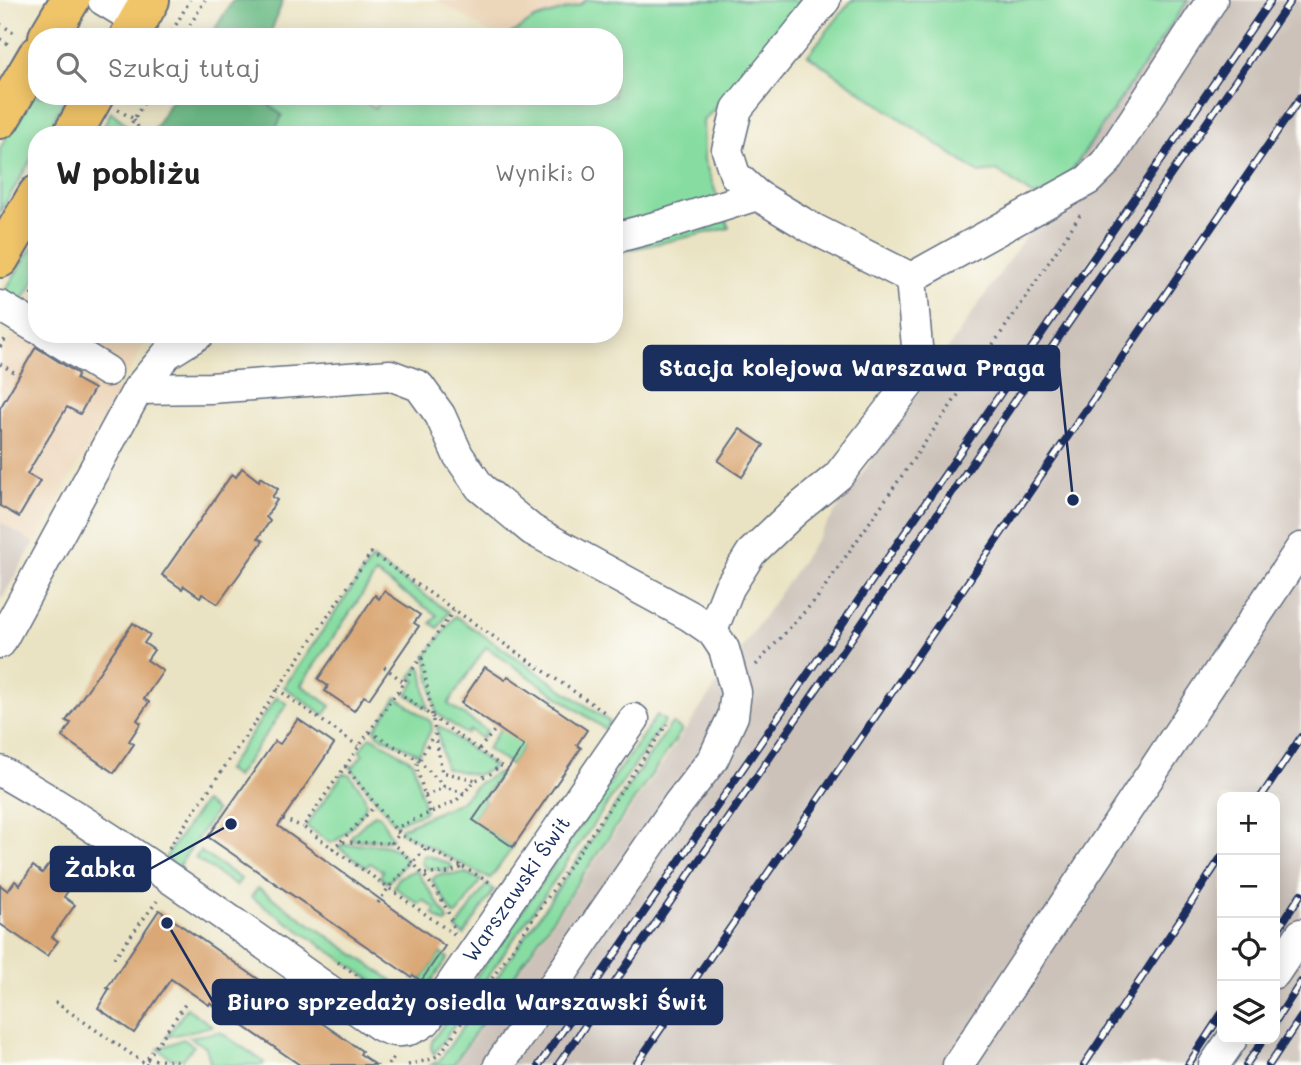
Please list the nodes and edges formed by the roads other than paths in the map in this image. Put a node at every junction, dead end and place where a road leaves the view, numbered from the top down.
1 (70, 0) edge
2 (103, 0) edge
3 (825, 0) edge
4 (1212, 0) edge
5 (146, 24) edge
6 (53, 28) edge
7 (28, 71) edge
8 (101, 105) edge
9 (0, 119) edge
10 (81, 126) edge
11 (757, 195) junction
12 (28, 210) edge
13 (623, 236) edge
14 (0, 258) edge
15 (911, 278) junction
16 (0, 306) edge
17 (28, 323) edge
18 (62, 343) edge
19 (185, 343) edge
20 (107, 371) dead end
21 (138, 389) junction
22 (1301, 548) edge
23 (712, 631) junction
24 (0, 643) edge
25 (625, 720) road end
26 (0, 771) edge
27 (1301, 934) edge
28 (1280, 966) edge
29 (1229, 1044) edge
30 (499, 1065) edge
31 (958, 1065) edge
32 (1214, 1065) edge

1 - 6 main road
2 - 5 street
3 - 11 street
4 - 15 street
7 - 9 main road
8 - 10 main road
11 - 13 street
11 - 15 street
12 - 14 main road
15 - 23 street
16 - 17 street
18 - 20 street
19 - 21 street
21 - 23 street
21 - 24 street
22 - 31 street
23 - 30 street
25 - 26 street, Warszawski Świt
27 - 28 street
29 - 32 street

